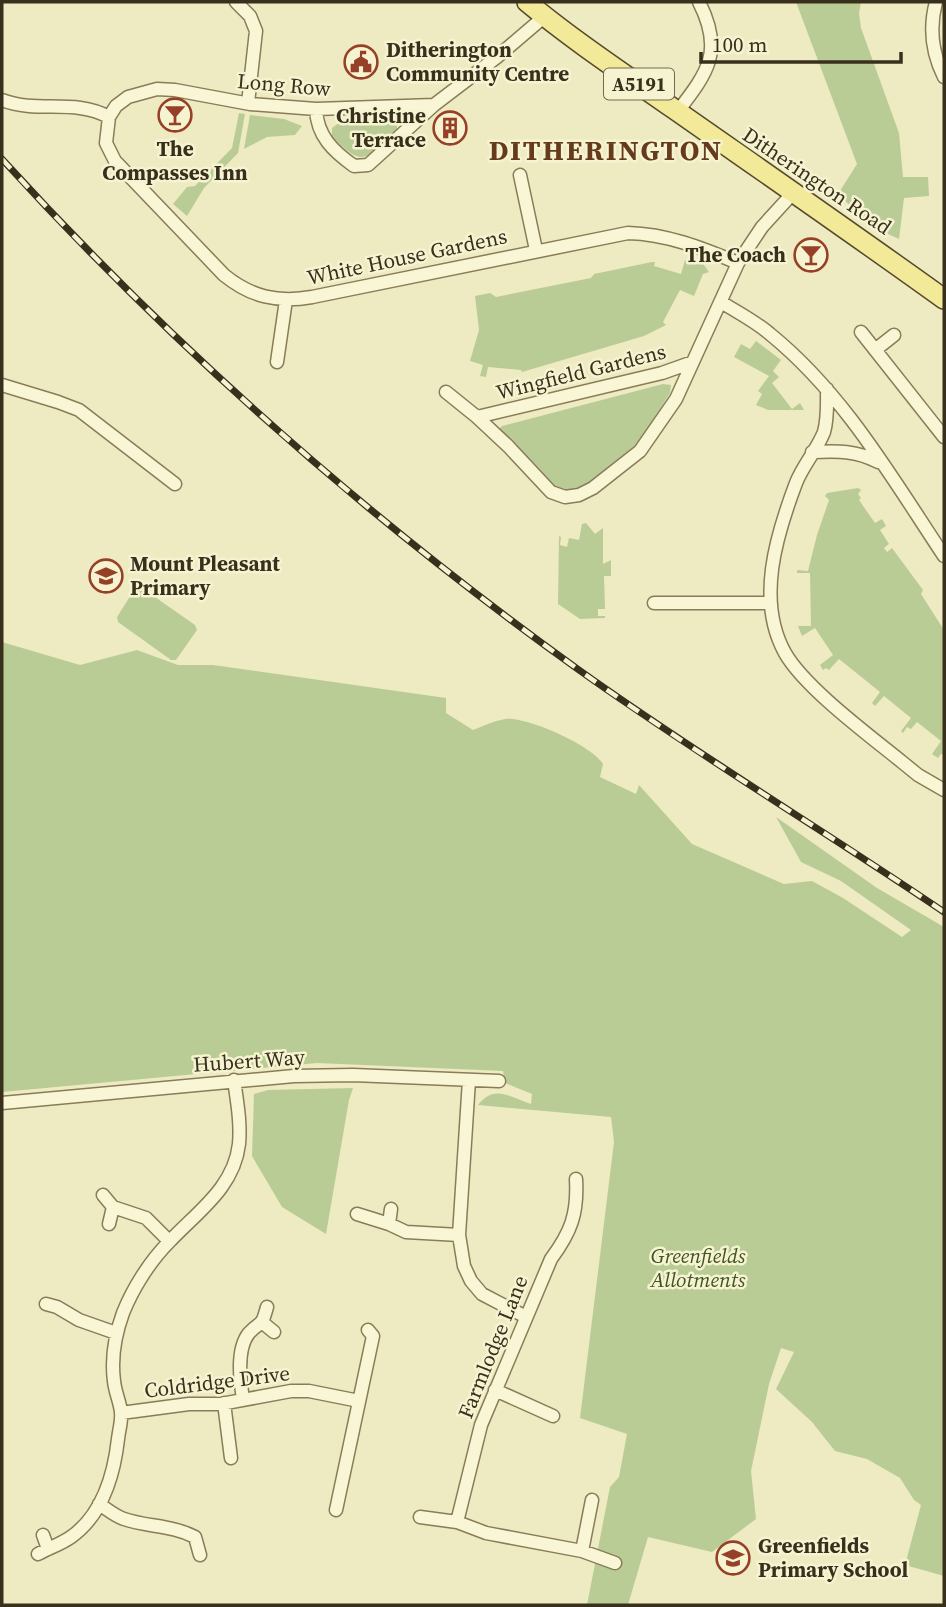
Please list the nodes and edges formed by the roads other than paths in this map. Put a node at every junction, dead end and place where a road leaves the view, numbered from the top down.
1 (236, 2) edge
2 (527, 2) edge
3 (699, 2) edge
4 (936, 2) edge
5 (545, 16) junction
6 (944, 77) edge
7 (2, 100) edge
8 (248, 103) junction
9 (434, 105) junction
10 (316, 109) junction
11 (678, 111) junction
12 (109, 117) junction
13 (520, 175) dead end
14 (793, 193) junction
15 (536, 250) junction
16 (738, 263) junction
17 (944, 299) edge
18 (286, 300) junction
19 (721, 302) junction
20 (861, 332) dead end
21 (894, 335) dead end
22 (875, 350) junction
23 (276, 362) dead end
24 (693, 362) junction
25 (2, 386) edge
26 (827, 389) junction
27 (446, 392) dead end
28 (477, 417) junction
29 (944, 437) edge
30 (812, 452) junction
31 (882, 463) junction
32 (175, 484) dead end
33 (944, 556) edge
34 (654, 603) dead end
35 (770, 603) junction
36 (944, 790) edge
37 (234, 1080) junction
38 (469, 1080) junction
39 (499, 1082) dead end
40 (2, 1103) edge
41 (581, 1188) dead end
42 (103, 1195) dead end
43 (113, 1207) junction
44 (391, 1209) dead end
45 (357, 1214) dead end
46 (109, 1224) dead end
47 (389, 1224) junction
48 (459, 1235) junction
49 (169, 1241) junction
50 (55, 1303) dead end
51 (267, 1307) dead end
52 (526, 1317) junction
53 (263, 1323) junction
54 (368, 1330) dead end
55 (274, 1332) dead end
56 (116, 1333) junction
57 (495, 1390) junction
58 (243, 1399) junction
59 (359, 1401) junction
60 (224, 1403) junction
61 (121, 1413) junction
62 (553, 1416) dead end
63 (231, 1458) dead end
64 (592, 1500) dead end
65 (100, 1504) junction
66 (336, 1510) dead end
67 (420, 1517) dead end
68 (457, 1522) junction
69 (43, 1535) dead end
70 (582, 1551) junction
71 (200, 1555) dead end
72 (615, 1563) dead end

1 - 8 street
2 - 5 main road, Ditherington Road / A5191
3 - 11 street
4 - 6 street
5 - 9 street
5 - 11 main road, Ditherington Road / A5191
7 - 12 street
8 - 10 street, Long Row
8 - 12 street, Long Row
9 - 10 street, Long Row
9 - 10 street
11 - 14 main road, Ditherington Road / A5191
12 - 18 street, White House Gardens
13 - 15 street, White House Gardens
14 - 16 street, Wingfield Gardens
14 - 17 main road, Ditherington Road / A5191
15 - 16 street, White House Gardens
15 - 18 street, White House Gardens
16 - 19 street, Wingfield Gardens
18 - 23 street, White House Gardens
19 - 24 street, Wingfield Gardens
19 - 26 street
20 - 22 street
21 - 22 street
22 - 29 street
24 - 28 street, Wingfield Gardens
24 - 28 street, Wingfield Gardens
25 - 32 street
26 - 30 street
26 - 31 street
27 - 28 street, Wingfield Gardens
30 - 31 street
30 - 35 street
31 - 33 street
34 - 35 street
35 - 36 street
37 - 38 street, Hubert Way
37 - 40 street, Hubert Way
37 - 49 street
38 - 39 street, Hubert Way
38 - 48 street
41 - 52 street, Farmlodge Lane
42 - 43 street
43 - 46 street
43 - 49 street
44 - 47 street
45 - 47 street
47 - 48 street
48 - 52 street
49 - 56 street
50 - 56 street
51 - 53 street
52 - 57 street, Farmlodge Lane
53 - 55 street
53 - 58 street
54 - 59 street
56 - 61 street
57 - 62 street
57 - 68 street, Farmlodge Lane
58 - 59 street, Coldridge Drive
58 - 60 street, Coldridge Drive
59 - 66 street
60 - 61 street, Coldridge Drive
60 - 63 street
61 - 65 street
64 - 70 street
65 - 69 street
65 - 71 street
67 - 68 street
68 - 70 street
70 - 72 street

